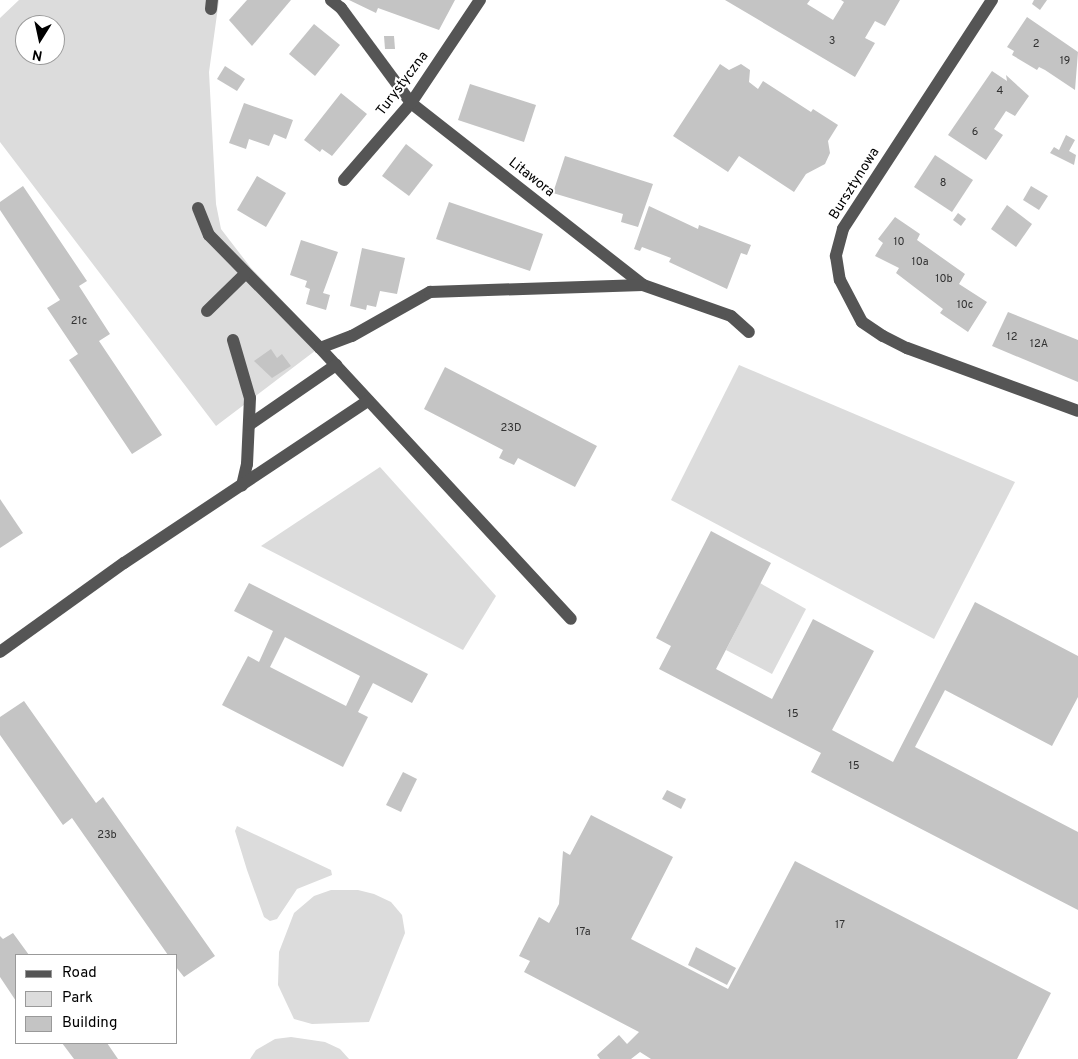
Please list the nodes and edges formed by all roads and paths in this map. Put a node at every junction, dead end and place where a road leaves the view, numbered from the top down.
1 (331, 0) edge
2 (480, 0) edge
3 (992, 0) edge
4 (411, 103) junction
5 (344, 180) dead end
6 (198, 208) dead end
7 (246, 273) junction
8 (643, 285) junction
9 (207, 310) dead end
10 (749, 332) dead end
11 (233, 340) dead end
12 (320, 348) junction
13 (336, 365) junction
14 (368, 401) junction
15 (1078, 411) edge
16 (249, 425) junction
17 (242, 485) junction
18 (571, 619) dead end
19 (0, 652) edge

1 - 4 street, Litawora
2 - 4 street, Turystyczna
3 - 15 street, Bursztynowa
4 - 5 street, Turystyczna
4 - 8 street, Litawora
6 - 7 street
7 - 9 street
7 - 12 street
8 - 10 street, Litawora
8 - 12 street
11 - 16 street
12 - 13 street
13 - 14 street
13 - 16 street
14 - 17 street
14 - 18 street
16 - 17 street
17 - 19 street

